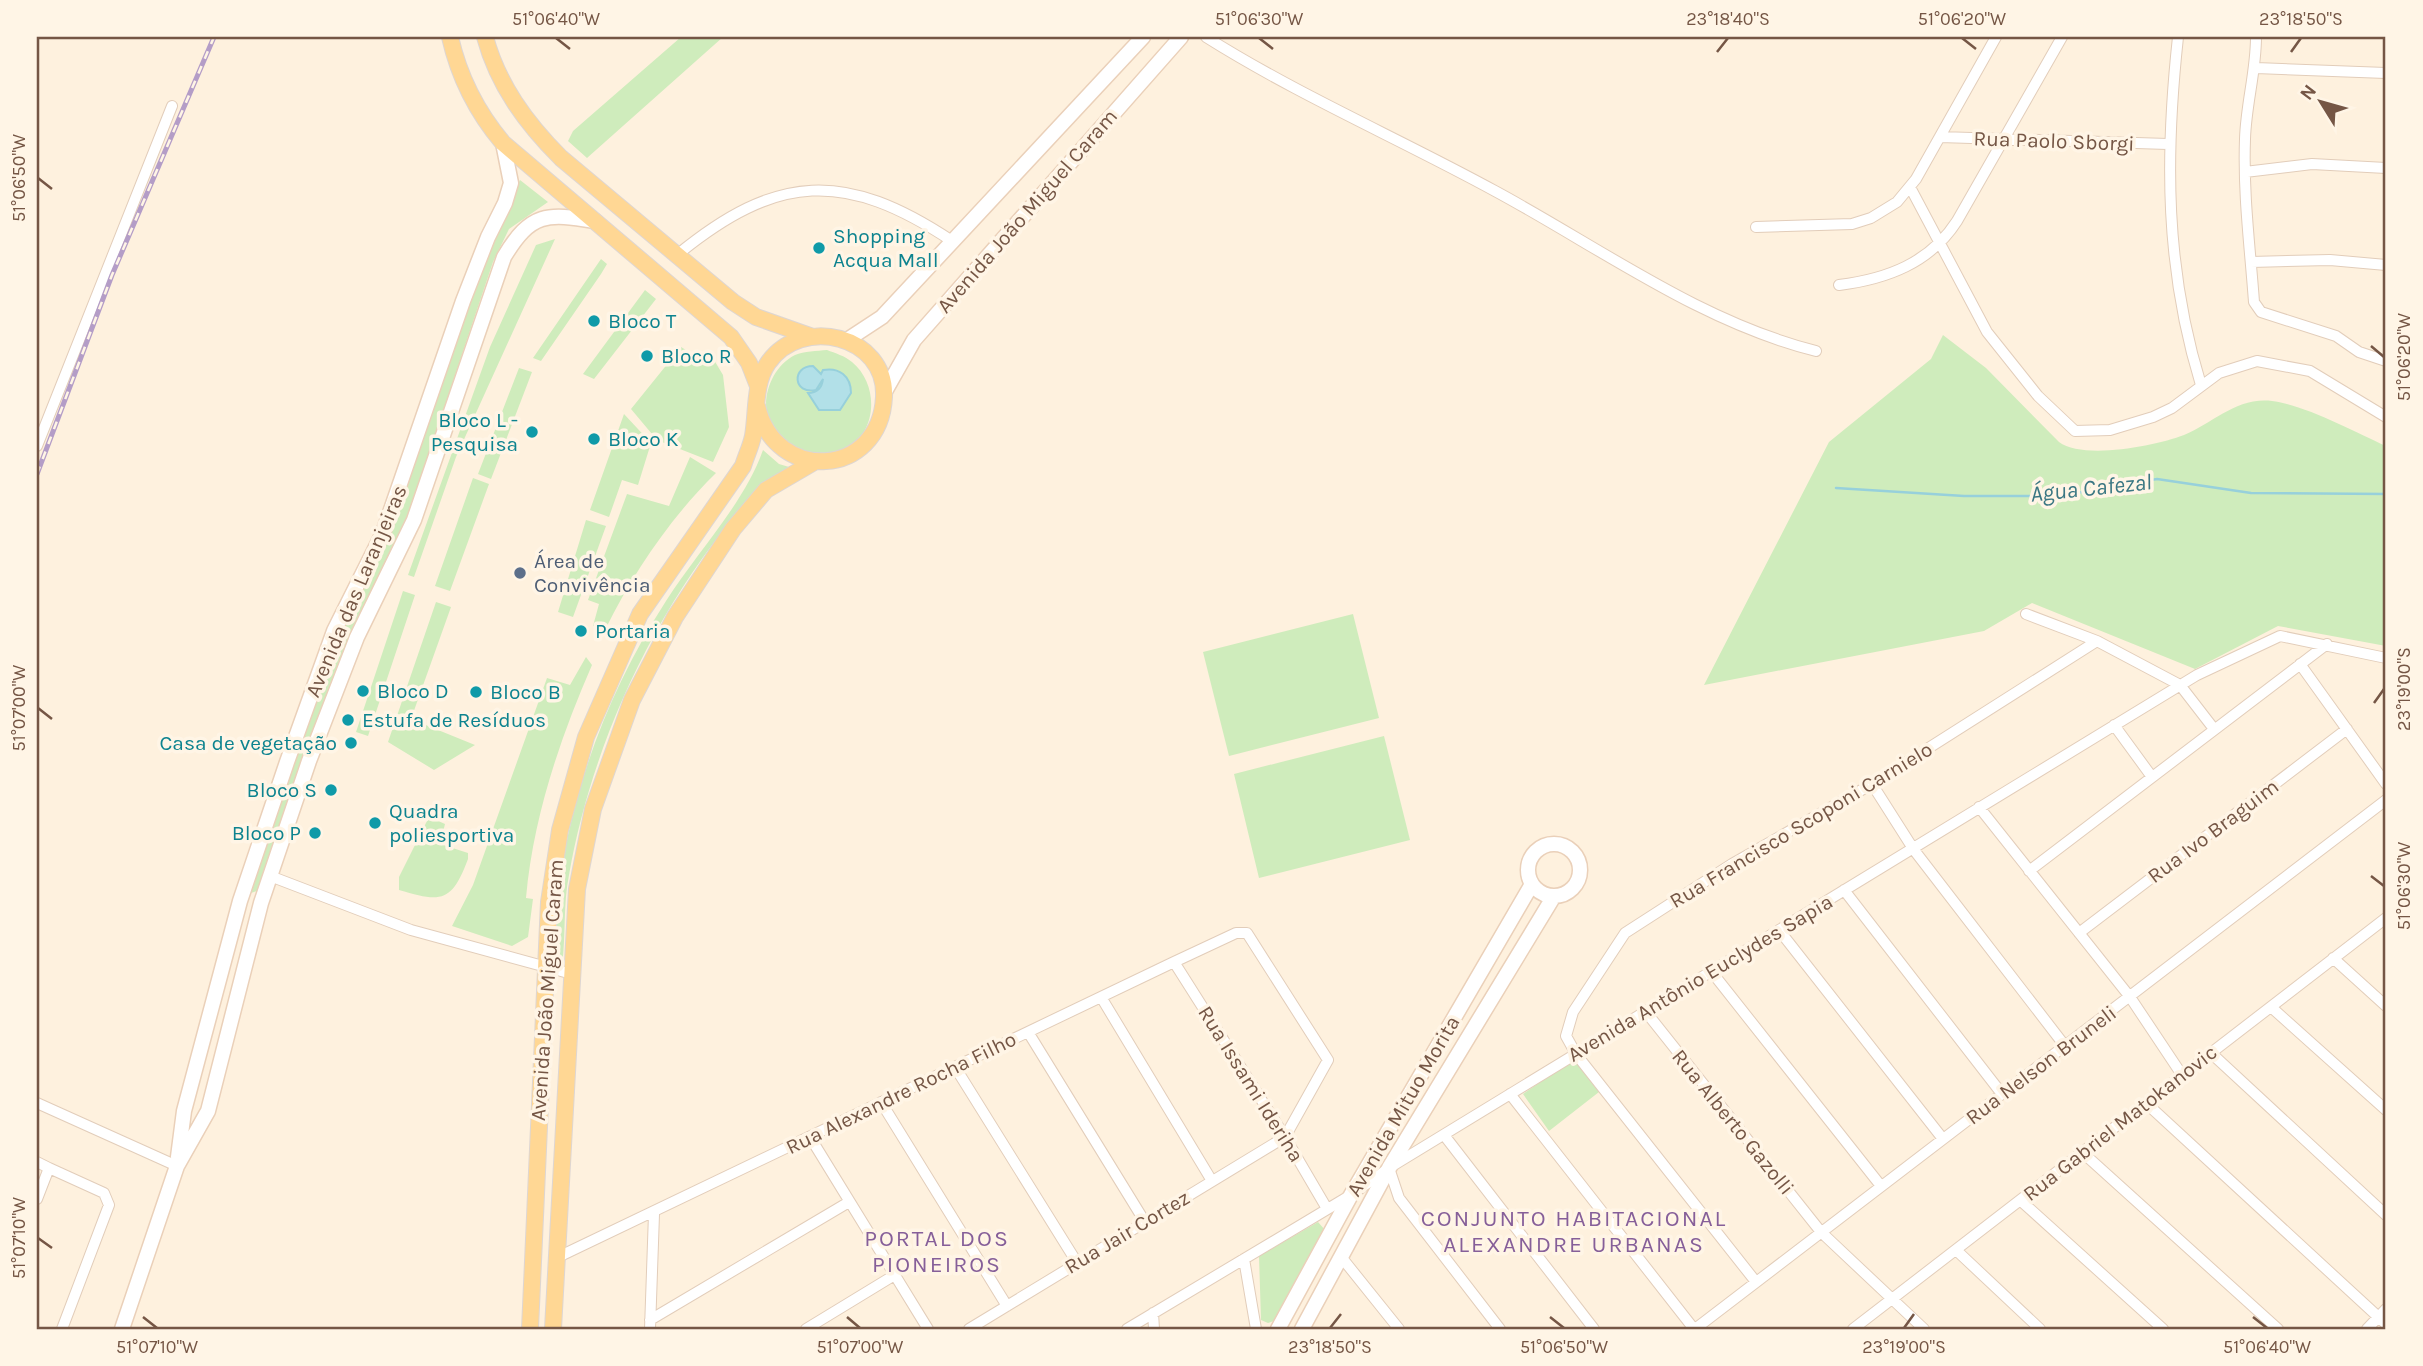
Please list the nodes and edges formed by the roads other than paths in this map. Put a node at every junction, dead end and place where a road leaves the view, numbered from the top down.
1 (450, 37) edge
2 (485, 37) edge
3 (1143, 37) edge
4 (1181, 37) edge
5 (1206, 37) edge
6 (1996, 37) edge
7 (2062, 37) edge
8 (2178, 37) edge
9 (2256, 37) edge
10 (2256, 68) junction
11 (2386, 73) edge
12 (172, 106) dead end
13 (1940, 137) junction
14 (2004, 140) junction
15 (503, 143) junction
16 (2168, 144) junction
17 (2386, 168) edge
18 (2245, 172) junction
19 (1910, 187) junction
20 (597, 221) junction
21 (1756, 227) dead end
22 (952, 241) junction
23 (1941, 244) junction
24 (677, 255) junction
25 (2251, 262) junction
26 (2386, 265) edge
27 (1839, 285) dead end
28 (810, 336) junction
29 (846, 340) junction
30 (1816, 351) dead end
31 (2386, 360) edge
32 (2201, 385) junction
33 (758, 386) junction
34 (884, 393) junction
35 (757, 405) junction
36 (2386, 417) edge
37 (37, 446) edge
38 (814, 462) junction
39 (2026, 614) dead end
40 (2096, 641) junction
41 (2327, 644) junction
42 (2386, 658) edge
43 (2300, 664) junction
44 (2180, 685) junction
45 (2114, 725) junction
46 (2214, 729) junction
47 (2347, 729) junction
48 (2152, 777) junction
49 (1872, 784) junction
50 (2386, 784) edge
51 (2386, 800) edge
52 (1979, 807) junction
53 (1914, 850) junction
54 (2029, 871) junction
55 (270, 876) junction
56 (1532, 884) junction
57 (1844, 890) junction
58 (1554, 896) junction
59 (2386, 918) edge
60 (1779, 930) junction
61 (2079, 933) junction
62 (2333, 958) junction
63 (1174, 962) junction
64 (545, 968) junction
65 (1712, 971) junction
66 (572, 974) junction
67 (1101, 997) junction
68 (2130, 997) junction
69 (2386, 1006) edge
70 (2271, 1007) junction
71 (1646, 1012) junction
72 (1028, 1032) junction
73 (2065, 1046) junction
74 (2211, 1053) junction
75 (1576, 1054) junction
76 (955, 1067) junction
77 (2182, 1075) junction
78 (1510, 1094) junction
79 (2002, 1094) junction
80 (881, 1102) junction
81 (37, 1103) edge
82 (2146, 1103) junction
83 (2386, 1110) edge
84 (1444, 1135) junction
85 (810, 1137) junction
86 (1285, 1137) junction
87 (1943, 1139) junction
88 (2082, 1152) junction
89 (37, 1162) edge
90 (177, 1166) junction
91 (49, 1168) junction
92 (1389, 1168) junction
93 (1212, 1181) junction
94 (1881, 1186) junction
95 (1351, 1195) junction
96 (37, 1199) edge
97 (2020, 1200) junction
98 (849, 1202) junction
99 (1325, 1208) junction
100 (654, 1213) junction
101 (2386, 1216) edge
102 (1145, 1222) junction
103 (1821, 1232) junction
104 (1956, 1250) junction
105 (556, 1258) junction
106 (1342, 1258) junction
107 (1244, 1259) junction
108 (1076, 1261) junction
109 (893, 1276) junction
110 (1756, 1283) junction
111 (1892, 1299) junction
112 (1007, 1306) junction
113 (1153, 1313) junction
114 (2384, 1316) edge
115 (650, 1324) edge
116 (62, 1329) edge
117 (122, 1329) edge
118 (530, 1329) edge
119 (553, 1329) edge
120 (806, 1329) edge
121 (928, 1329) edge
122 (969, 1329) edge
123 (1126, 1329) edge
124 (1154, 1329) edge
125 (1256, 1329) edge
126 (1278, 1329) edge
127 (1302, 1329) edge
128 (1399, 1329) edge
129 (1500, 1329) edge
130 (1594, 1329) edge
131 (1695, 1329) edge
132 (1853, 1329) edge
133 (1924, 1329) edge
134 (2040, 1329) edge
135 (2163, 1329) edge
136 (2278, 1329) edge
137 (2367, 1329) edge

1 - 15 main road
2 - 24 main road
3 - 22 street, Avenida João Miguel Caram
4 - 34 street, Avenida João Miguel Caram
5 - 30 street
6 - 13 street
7 - 14 street
8 - 16 street
9 - 10 street
10 - 11 street
10 - 18 street
12 - 37 street
13 - 14 street, Rua Paolo Sborgi
13 - 19 street
14 - 16 street, Rua Paolo Sborgi
14 - 23 street
15 - 20 main road
15 - 90 street, Avenida das Laranjeiras
16 - 32 street
17 - 18 street
18 - 25 street
19 - 21 street
19 - 23 street
20 - 33 main road
20 - 55 street, Avenida das Laranjeiras
22 - 24 street
22 - 29 street, Avenida João Miguel Caram
23 - 27 street
23 - 32 street
24 - 28 main road
25 - 26 street
25 - 31 street
28 - 29 main road
28 - 33 main road
29 - 34 main road
32 - 36 street
33 - 35 main road
34 - 38 main road
35 - 38 main road
35 - 64 main road, Avenida João Miguel Caram
38 - 66 main road, Avenida João Miguel Caram
39 - 40 street
40 - 44 street
40 - 49 street, Rua Francisco Scoponi Carnielo
41 - 42 street
41 - 43 street
41 - 44 street, Avenida Antônio Euclydes Sapia
43 - 46 street
43 - 47 street
44 - 45 street, Avenida Antônio Euclydes Sapia
44 - 46 street
45 - 48 street
45 - 52 street, Avenida Antônio Euclydes Sapia
46 - 48 street
47 - 50 street
47 - 61 street, Rua Ivo Braguim
48 - 54 street
49 - 53 street
49 - 75 street, Rua Francisco Scoponi Carnielo
51 - 68 street, Rua Nelson Bruneli
52 - 53 street, Avenida Antônio Euclydes Sapia
52 - 54 street
53 - 57 street, Avenida Antônio Euclydes Sapia
53 - 73 street
54 - 61 street
55 - 64 street
55 - 90 street, Avenida das Laranjeiras
56 - 58 street
56 - 58 street
56 - 95 street, Avenida Mituo Morita
57 - 60 street, Avenida Antônio Euclydes Sapia
57 - 79 street
58 - 92 street, Avenida Mituo Morita
59 - 62 street, Rua Gabriel Matokanovic
60 - 65 street, Avenida Antônio Euclydes Sapia
60 - 87 street
61 - 68 street
62 - 69 street
62 - 70 street, Rua Gabriel Matokanovic
63 - 67 street, Rua Alexandre Rocha Filho
63 - 86 street, Rua Issami Ideriha
63 - 86 street, Rua Alexandre Rocha Filho
64 - 66 street
64 - 118 main road, Avenida João Miguel Caram
65 - 71 street, Avenida Antônio Euclydes Sapia
65 - 94 street
66 - 105 main road, Avenida João Miguel Caram
67 - 72 street, Rua Alexandre Rocha Filho
67 - 93 street
68 - 73 street, Rua Nelson Bruneli
68 - 77 street
70 - 74 street, Rua Gabriel Matokanovic
70 - 83 street
71 - 75 street, Avenida Antônio Euclydes Sapia
71 - 103 street, Rua Alberto Gazolli
72 - 76 street, Rua Alexandre Rocha Filho
72 - 102 street
73 - 79 street, Rua Nelson Bruneli
74 - 77 street, Rua Gabriel Matokanovic
74 - 101 street
75 - 78 street, Avenida Antônio Euclydes Sapia
75 - 110 street
76 - 80 street, Rua Alexandre Rocha Filho
76 - 108 street
77 - 82 street, Rua Gabriel Matokanovic
78 - 84 street, Avenida Antônio Euclydes Sapia
78 - 131 street
79 - 87 street, Rua Nelson Bruneli
80 - 85 street, Rua Alexandre Rocha Filho
80 - 112 street
81 - 90 street
82 - 88 street, Rua Gabriel Matokanovic
82 - 114 street
84 - 92 street, Avenida Antônio Euclydes Sapia
84 - 130 street
85 - 98 street
85 - 100 street, Rua Alexandre Rocha Filho
86 - 93 street, Rua Jair Cortez
86 - 99 street, Rua Issami Ideriha
87 - 94 street, Rua Nelson Bruneli
88 - 97 street, Rua Gabriel Matokanovic
88 - 136 street
89 - 91 street
90 - 117 street, Avenida das Laranjeiras
91 - 96 street
91 - 116 street
92 - 95 street, Avenida Antônio Euclydes Sapia
92 - 106 street, Avenida Mituo Morita
92 - 129 street
93 - 102 street, Rua Jair Cortez
94 - 103 street, Rua Nelson Bruneli
95 - 99 street, Avenida Antônio Euclydes Sapia
95 - 126 street, Avenida Mituo Morita
97 - 104 street, Rua Gabriel Matokanovic
97 - 135 street
98 - 109 street
98 - 115 street
99 - 107 street, Avenida Antônio Euclydes Sapia
100 - 105 street, Rua Alexandre Rocha Filho
100 - 115 street
102 - 108 street, Rua Jair Cortez
103 - 110 street, Rua Nelson Bruneli
103 - 111 street, Rua Alberto Gazolli
104 - 111 street, Rua Gabriel Matokanovic
104 - 134 street
105 - 119 main road, Avenida João Miguel Caram
106 - 127 street, Avenida Mituo Morita
106 - 128 street
107 - 113 street, Avenida Antônio Euclydes Sapia
107 - 125 street
108 - 112 street, Rua Jair Cortez
109 - 120 street
109 - 121 street
110 - 131 street, Rua Nelson Bruneli
111 - 132 street, Rua Gabriel Matokanovic
111 - 133 street, Rua Alberto Gazolli
112 - 122 street, Rua Jair Cortez
113 - 123 street, Avenida Antônio Euclydes Sapia
113 - 124 street
114 - 137 street

